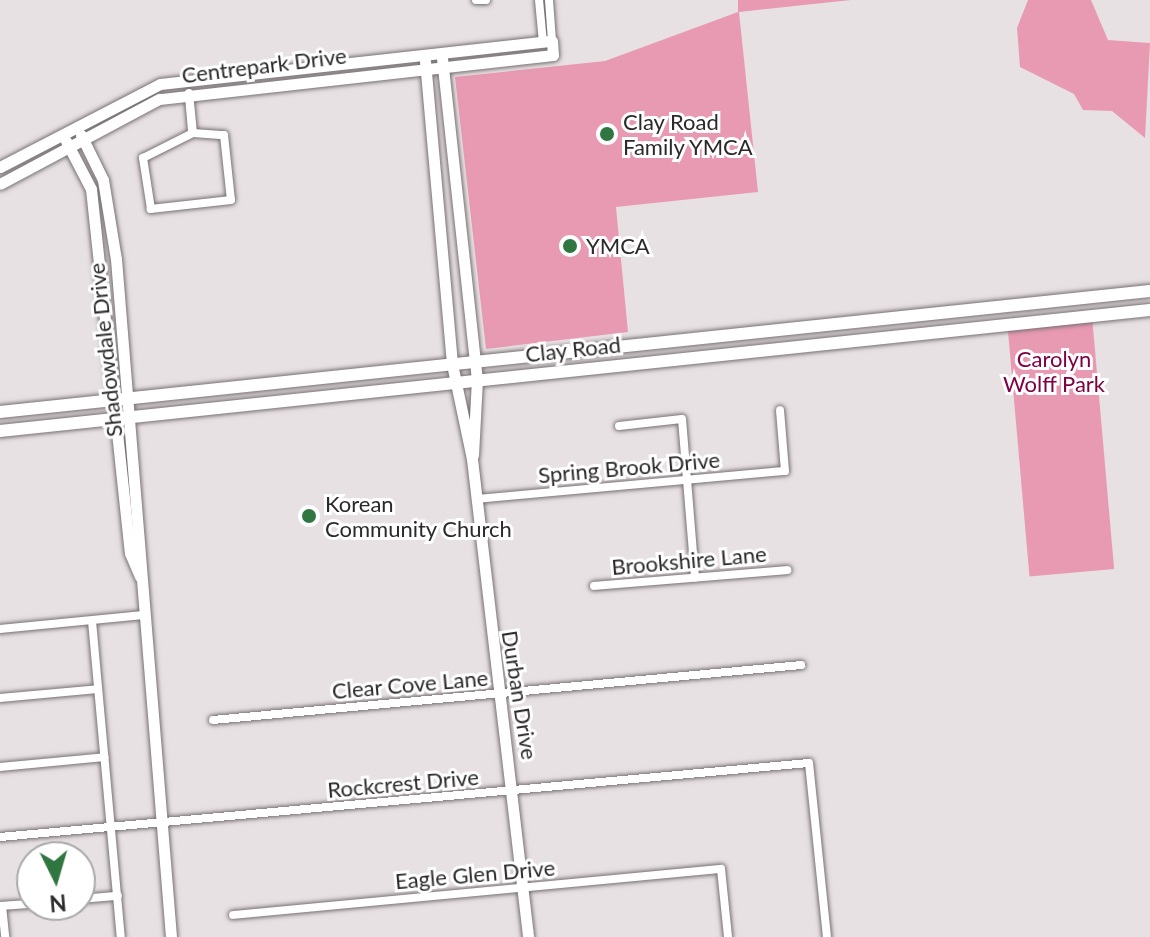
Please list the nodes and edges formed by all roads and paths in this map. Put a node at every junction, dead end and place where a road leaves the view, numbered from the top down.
1 (476, 0) edge
2 (486, 0) edge
3 (539, 0) edge
4 (549, 0) edge
5 (550, 16) junction
6 (540, 17) junction
7 (547, 41) junction
8 (442, 59) junction
9 (424, 61) junction
10 (308, 67) junction
11 (185, 80) junction
12 (309, 80) junction
13 (189, 94) junction
14 (76, 125) junction
15 (192, 131) junction
16 (60, 134) junction
17 (83, 139) junction
18 (69, 146) junction
19 (0, 167) edge
20 (0, 184) edge
21 (116, 259) junction
22 (100, 260) junction
23 (1150, 291) edge
24 (993, 307) junction
25 (1150, 310) edge
26 (876, 319) junction
27 (995, 326) junction
28 (748, 332) junction
29 (879, 338) junction
30 (611, 347) junction
31 (751, 351) junction
32 (475, 362) junction
33 (452, 364) junction
34 (612, 365) junction
35 (336, 376) junction
36 (477, 379) junction
37 (455, 381) junction
38 (337, 394) junction
39 (131, 398) junction
40 (113, 400) junction
41 (780, 410) dead end
42 (0, 412) edge
43 (132, 417) junction
44 (116, 419) junction
45 (619, 426) dead end
46 (0, 431) edge
47 (472, 459) junction
48 (687, 481) junction
49 (476, 499) junction
50 (787, 570) dead end
51 (695, 577) junction
52 (140, 578) junction
53 (594, 586) dead end
54 (143, 615) junction
55 (92, 621) junction
56 (0, 629) edge
57 (801, 665) dead end
58 (98, 689) junction
59 (496, 694) junction
60 (0, 698) edge
61 (213, 720) dead end
62 (105, 757) junction
63 (0, 767) edge
64 (515, 791) junction
65 (163, 823) junction
66 (111, 827) junction
67 (0, 837) edge
68 (528, 887) junction
69 (118, 896) junction
70 (96, 898) edge
71 (1, 906) edge
72 (233, 915) dead end
73 (5, 937) edge
74 (121, 937) edge
75 (171, 937) edge
76 (528, 937) edge
77 (728, 937) edge
78 (827, 937) edge

1 - 2 street
3 - 6 street
4 - 5 street
5 - 6 street
5 - 7 street
6 - 7 street
7 - 8 street, Centrepark Drive
7 - 8 street, Centrepark Drive
8 - 9 street, Centrepark Drive
8 - 32 street, Durban Drive
9 - 10 street, Centrepark Drive
9 - 12 street, Centrepark Drive
9 - 33 street, Durban Drive
10 - 11 street, Centrepark Drive
10 - 12 street
11 - 13 street
11 - 14 street, Centrepark Drive
12 - 13 street, Centrepark Drive
13 - 15 street
13 - 17 street, Centrepark Drive
14 - 16 street, Centrepark Drive
14 - 17 street, Shadowdale Drive
15 - 15 street
16 - 18 street, Shadowdale Drive
16 - 19 street, Centrepark Drive
17 - 18 street, Centrepark Drive
17 - 21 street, Shadowdale Drive
18 - 20 street, Centrepark Drive
18 - 22 street, Shadowdale Drive
21 - 22 street
21 - 39 street, Shadowdale Drive
22 - 40 street, Shadowdale Drive
23 - 24 main road, Clay Road
24 - 26 main road, Clay Road
24 - 27 main road
25 - 27 main road, Clay Road
26 - 28 main road, Clay Road
26 - 29 main road
27 - 29 main road, Clay Road
28 - 30 main road, Clay Road
28 - 31 main road
29 - 31 main road, Clay Road
30 - 32 main road, Clay Road
30 - 34 main road
31 - 34 main road, Clay Road
32 - 33 main road, Clay Road
32 - 36 street, Durban Drive
33 - 35 main road, Clay Road
33 - 37 street, Durban Drive
34 - 36 main road, Clay Road
35 - 38 main road
35 - 39 main road, Clay Road
36 - 37 main road, Clay Road
36 - 47 street, Durban Drive
37 - 38 main road, Clay Road
37 - 47 street, Durban Drive
38 - 43 main road, Clay Road
39 - 40 main road, Clay Road
39 - 43 street, Shadowdale Drive
40 - 42 main road, Clay Road
40 - 44 street, Shadowdale Drive
41 - 48 street, Spring Brook Drive
43 - 44 main road, Clay Road
43 - 52 street, Shadowdale Drive
44 - 46 main road, Clay Road
44 - 52 street, Shadowdale Drive
45 - 48 street
47 - 49 street, Durban Drive
48 - 49 street, Spring Brook Drive
48 - 51 street
49 - 59 street, Durban Drive
50 - 51 street, Brookshire Lane
51 - 53 street, Brookshire Lane
52 - 54 street, Shadowdale Drive
54 - 55 street
54 - 65 street, Shadowdale Drive
55 - 56 street
55 - 58 street
57 - 59 street, Clear Cove Lane
58 - 60 street
58 - 62 street
59 - 61 street, Clear Cove Lane
59 - 64 street, Durban Drive
62 - 63 street
62 - 66 street
64 - 65 street, Rockcrest Drive
64 - 68 street, Durban Drive
64 - 78 street, Rockcrest Drive
65 - 66 street, Rockcrest Drive
65 - 75 street, Shadowdale Drive
66 - 67 street, Rockcrest Drive
66 - 69 street
68 - 72 street, Eagle Glen Drive
68 - 76 street, Durban Drive
68 - 77 street, Eagle Glen Drive
69 - 70 street
69 - 74 street
71 - 73 street

